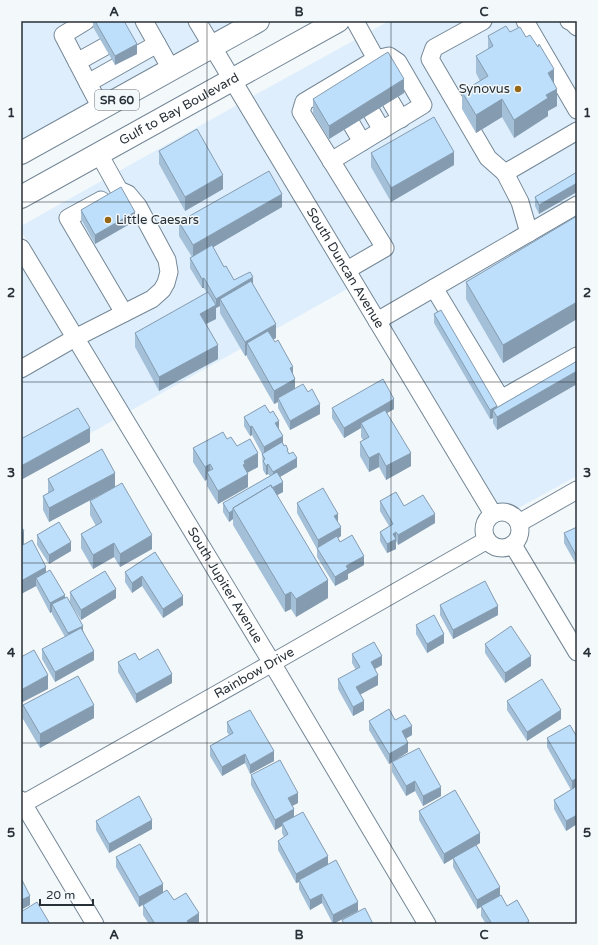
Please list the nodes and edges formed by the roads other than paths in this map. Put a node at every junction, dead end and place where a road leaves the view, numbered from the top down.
1 (86, 21) edge
2 (198, 21) edge
3 (258, 21) edge
4 (338, 21) edge
5 (355, 21) edge
6 (483, 21) edge
7 (525, 21) edge
8 (569, 21) edge
9 (142, 24) edge
10 (577, 27) edge
11 (157, 44) junction
12 (213, 46) junction
13 (104, 47) edge
14 (77, 62) junction
15 (373, 66) junction
16 (171, 69) junction
17 (232, 80) junction
18 (88, 83) junction
19 (391, 102) dead end
20 (102, 108) junction
21 (577, 110) edge
22 (372, 113) edge
23 (401, 119) junction
24 (352, 125) edge
25 (382, 130) junction
26 (577, 131) edge
27 (362, 142) junction
28 (21, 153) edge
29 (99, 154) junction
30 (331, 161) junction
31 (504, 173) junction
32 (119, 190) junction
33 (21, 197) edge
34 (577, 205) edge
35 (529, 233) junction
36 (21, 248) edge
37 (347, 270) junction
38 (434, 288) junction
39 (124, 313) junction
40 (377, 321) junction
41 (75, 338) junction
42 (577, 356) edge
43 (21, 369) edge
44 (577, 490) edge
45 (493, 514) junction
46 (519, 523) junction
47 (487, 540) junction
48 (513, 544) junction
49 (577, 652) edge
50 (272, 663) junction
51 (22, 803) edge
52 (95, 924) edge
53 (427, 924) edge

1 - 14 street
2 - 12 street, South Duncan Avenue
3 - 12 main road, SR 60
4 - 17 main road, Gulf to Bay Boulevard / SR 60
5 - 15 street
6 - 31 street
7 - 21 street
8 - 10 street
9 - 11 street
11 - 16 street
11 - 18 street
12 - 16 main road, SR 60
12 - 17 street, South Duncan Avenue
13 - 14 street
14 - 18 street
15 - 23 street
15 - 30 street
16 - 20 main road, SR 60
17 - 29 main road, Gulf to Bay Boulevard / SR 60
17 - 37 street, South Duncan Avenue
18 - 20 street
19 - 23 street
20 - 28 main road, SR 60
22 - 25 street
23 - 25 street
24 - 27 street
25 - 27 street
26 - 31 street
27 - 30 street
29 - 32 street
29 - 33 main road, Gulf to Bay Boulevard / SR 60
30 - 37 street
31 - 35 street
32 - 39 street
32 - 39 street
34 - 35 street
35 - 38 street
36 - 41 street, South Jupiter Avenue
37 - 40 street, South Duncan Avenue
38 - 40 street
38 - 42 street
39 - 41 street
40 - 45 street, South Duncan Avenue
41 - 43 street
41 - 50 street, South Jupiter Avenue
44 - 46 street
45 - 46 street
45 - 47 street
46 - 48 street
47 - 48 street
47 - 50 street, Rainbow Drive
48 - 49 street
50 - 51 street, Rainbow Drive
50 - 53 street, South Jupiter Avenue
51 - 52 street

